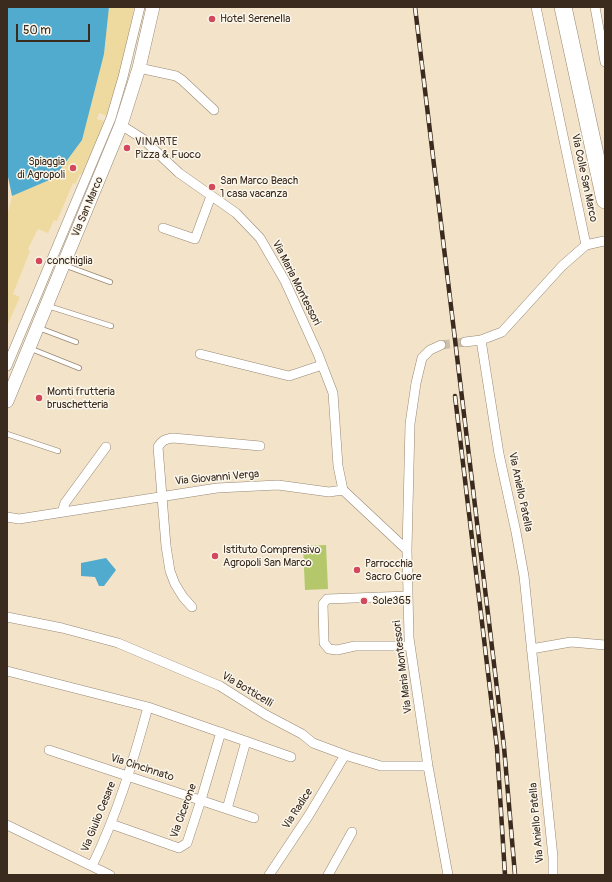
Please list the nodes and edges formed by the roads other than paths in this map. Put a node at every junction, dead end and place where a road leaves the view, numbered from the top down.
1 (140, 7) edge
2 (153, 7) edge
3 (536, 7) edge
4 (563, 7) edge
5 (595, 7) edge
6 (605, 62) edge
7 (139, 68) junction
8 (214, 110) dead end
9 (122, 125) junction
10 (211, 196) junction
11 (605, 200) edge
12 (163, 228) dead end
13 (604, 241) dead end
14 (586, 245) junction
15 (64, 265) junction
16 (110, 282) dead end
17 (46, 306) junction
18 (111, 326) dead end
19 (38, 327) junction
20 (481, 340) junction
21 (76, 342) dead end
22 (465, 342) tunnel mouth
23 (441, 345) tunnel mouth
24 (29, 348) junction
25 (200, 354) dead end
26 (322, 365) junction
27 (7, 366) edge
28 (79, 368) dead end
29 (7, 401) edge
30 (7, 434) edge
31 (260, 446) dead end
32 (106, 447) dead end
33 (58, 451) dead end
34 (343, 490) junction
35 (162, 495) junction
36 (62, 512) junction
37 (7, 518) edge
38 (407, 550) junction
39 (408, 596) junction
40 (192, 607) dead end
41 (7, 617) edge
42 (605, 645) edge
43 (410, 646) junction
44 (531, 649) junction
45 (7, 671) edge
46 (148, 707) junction
47 (221, 732) junction
48 (246, 741) junction
49 (49, 750) dead end
50 (345, 755) junction
51 (292, 757) dead end
52 (428, 766) junction
53 (128, 776) junction
54 (202, 800) junction
55 (227, 809) junction
56 (254, 818) dead end
57 (111, 824) junction
58 (7, 825) edge
59 (352, 832) dead end
60 (92, 866) junction
61 (110, 875) edge
62 (269, 875) edge
63 (328, 875) edge
64 (448, 875) edge
65 (553, 875) edge

1 - 27 street
2 - 7 main road, Via San Marco
3 - 14 street, Via Colle San Marco
4 - 11 highway
5 - 6 street
7 - 8 street
7 - 9 main road, Via San Marco
9 - 10 street, Via Maria Montessori
9 - 15 main road, Via San Marco
10 - 12 street
10 - 26 street, Via Maria Montessori
13 - 14 street
14 - 20 street
15 - 16 lane
15 - 17 main road, Via San Marco
17 - 18 lane
17 - 19 main road, Via San Marco
19 - 21 lane
19 - 24 main road, Via San Marco
20 - 22 street
20 - 44 street, Via Aniello Patella
23 - 38 street, Via Maria Montessori
24 - 28 lane
24 - 29 main road, Via San Marco
25 - 26 street
26 - 34 street, Via Maria Montessori
30 - 33 lane
31 - 35 street
32 - 36 street
34 - 35 street, Via Giovanni Verga
34 - 38 street
35 - 36 street, Via Giovanni Verga
35 - 40 street
36 - 37 street, Via Giovanni Verga
38 - 39 street, Via Maria Montessori
39 - 43 street, Via Maria Montessori
39 - 43 street
41 - 50 street, Via Botticelli
42 - 44 street
43 - 52 street, Via Maria Montessori
44 - 65 street, Via Aniello Patella
45 - 46 street
46 - 47 street
46 - 53 street, Via Giulio Cesare
47 - 48 street
47 - 54 street, Via Cicerone
48 - 51 street
48 - 55 street
49 - 53 street, Via Cincinnato
50 - 52 street, Via Botticelli
50 - 62 street, Via Radice
52 - 64 street, Via Maria Montessori
53 - 54 street, Via Cincinnato
53 - 57 street, Via Giulio Cesare
54 - 55 street, Via Cincinnato
54 - 57 street, Via Cicerone
55 - 56 street, Via Cincinnato
57 - 60 street, Via Giulio Cesare
58 - 60 street
59 - 63 street
60 - 61 street

